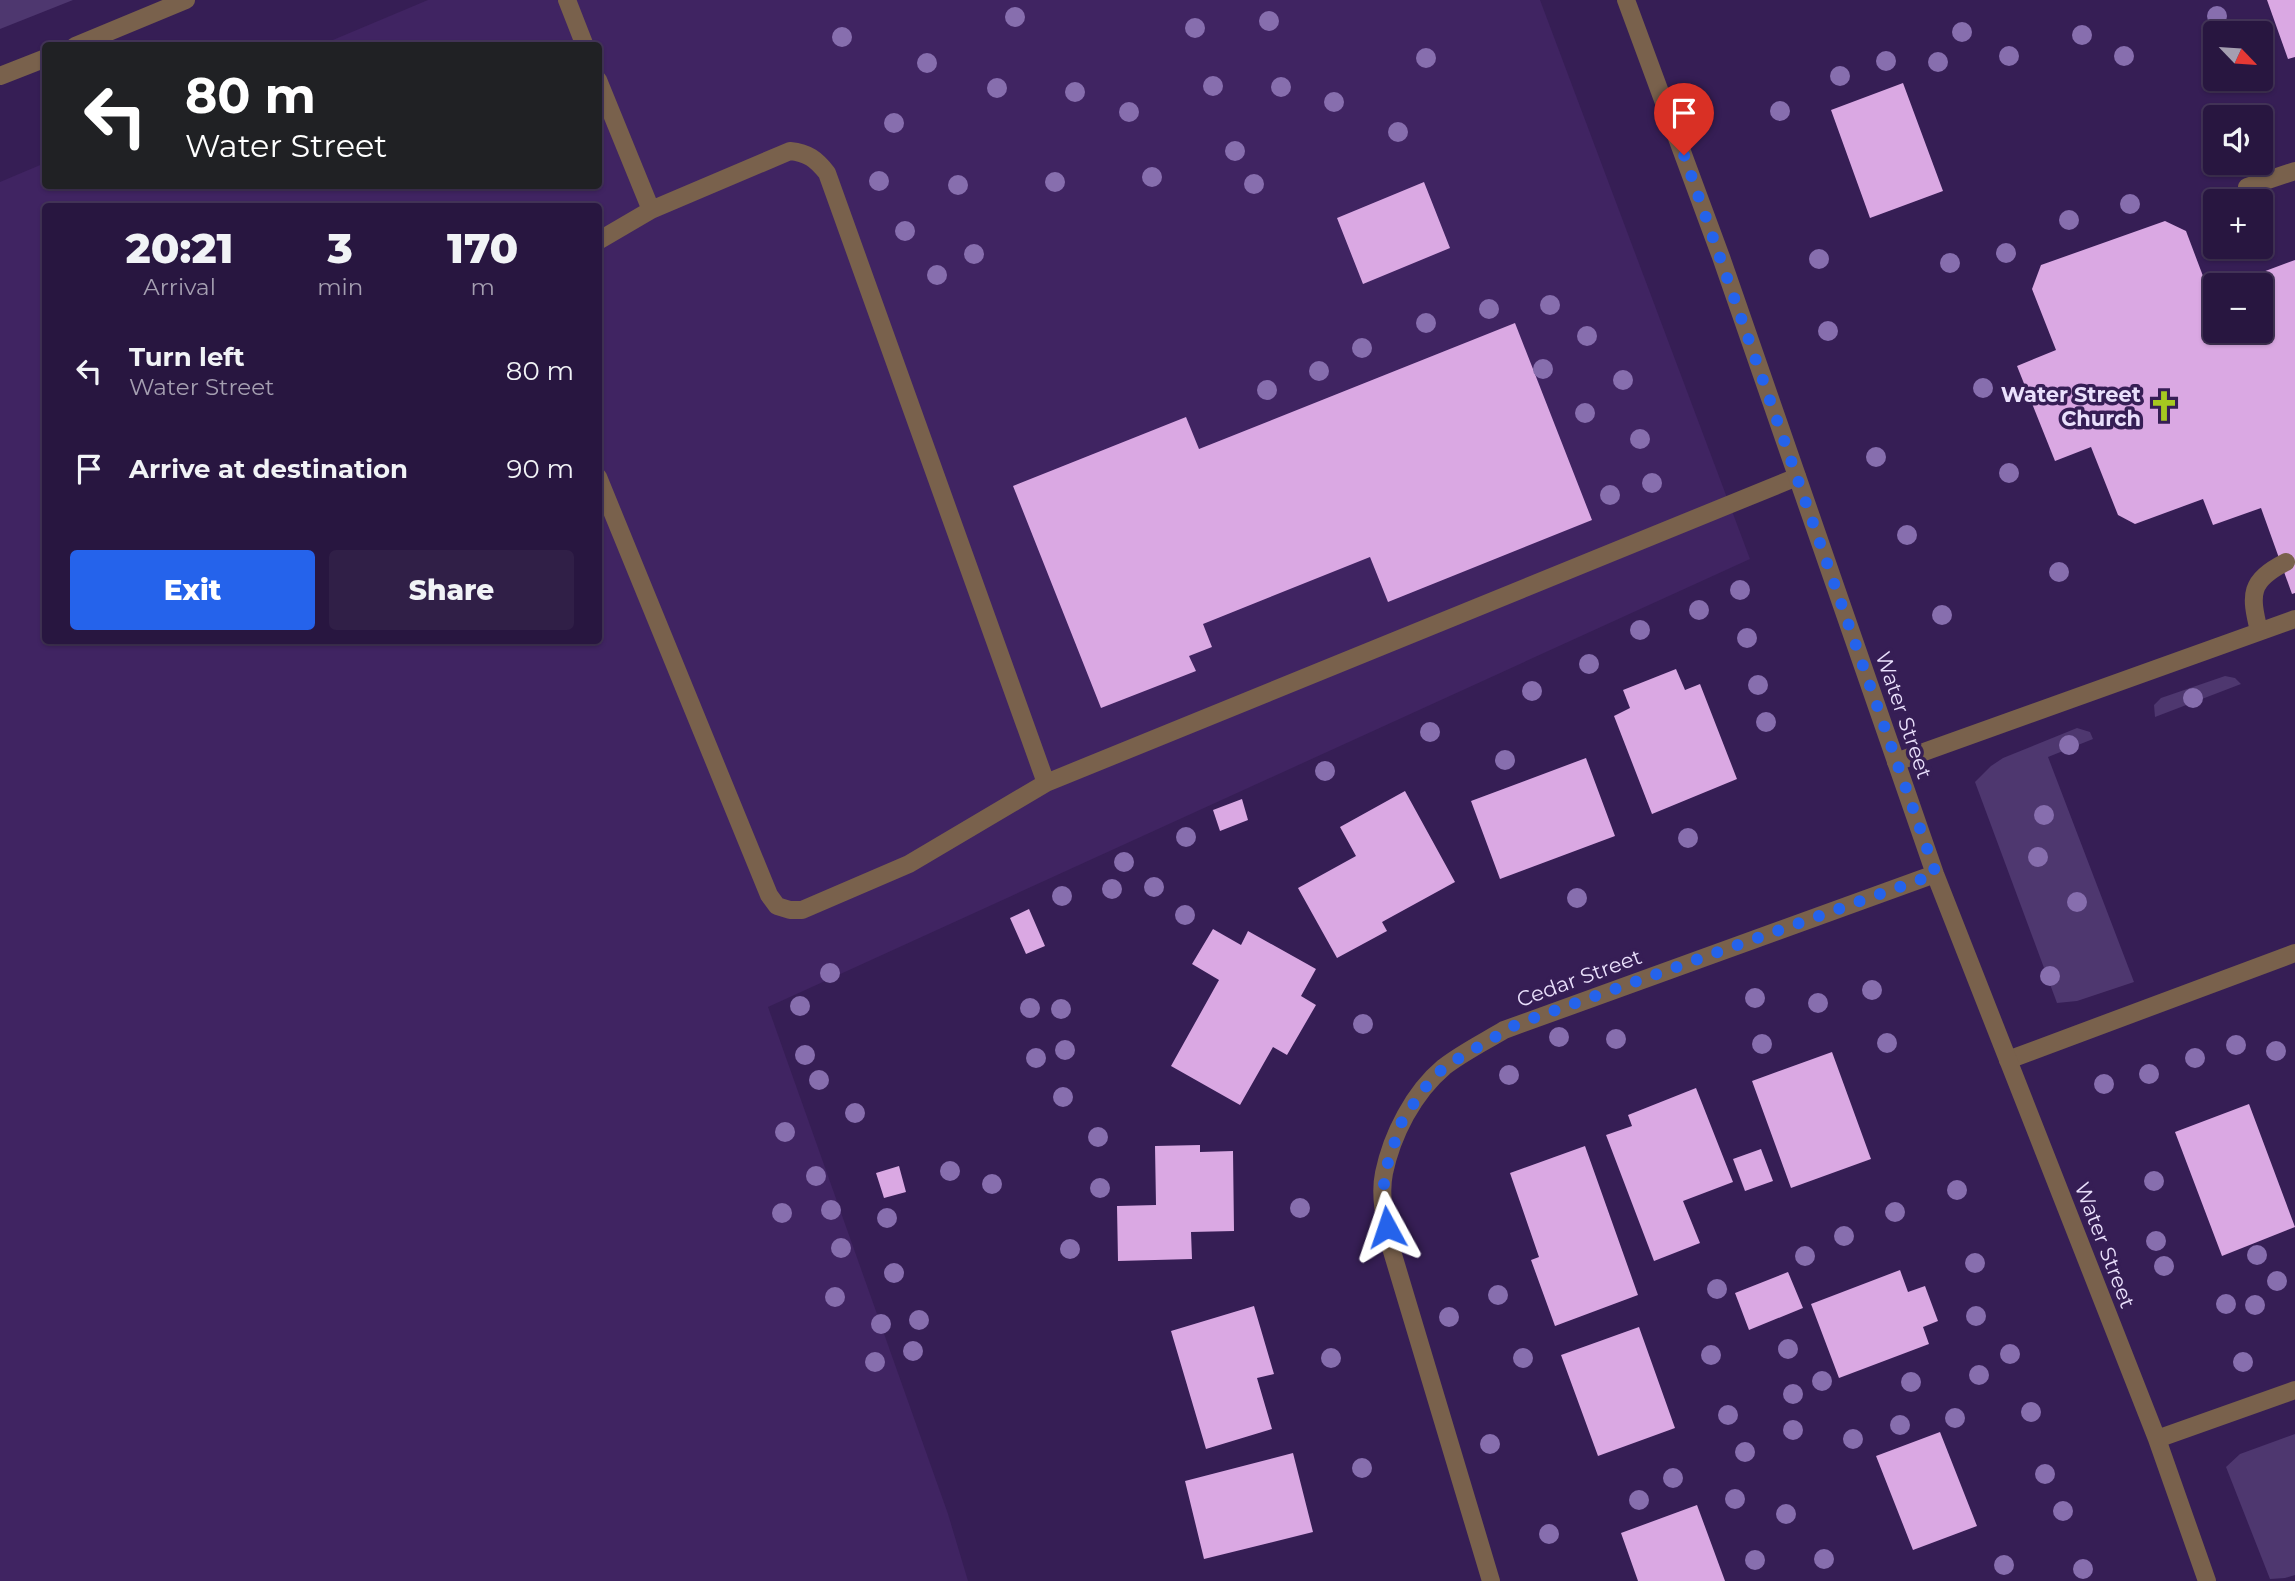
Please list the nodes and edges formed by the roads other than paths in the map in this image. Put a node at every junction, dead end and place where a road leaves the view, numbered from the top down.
1 (187, 0) edge
2 (567, 0) edge
3 (1626, 0) edge
4 (85, 42) edge
5 (583, 42) edge
6 (42, 60) edge
7 (0, 76) edge
8 (602, 90) edge
9 (2295, 171) edge
10 (2247, 187) dead end
11 (651, 210) junction
12 (602, 239) edge
13 (1797, 477) junction
14 (602, 487) edge
15 (2286, 562) dead end
16 (2295, 619) edge
17 (2259, 631) junction
18 (1896, 762) junction
19 (1046, 783) junction
20 (1936, 874) junction
21 (2295, 954) edge
22 (2008, 1060) junction
23 (2295, 1390) edge
24 (2157, 1439) junction
25 (1491, 1581) edge
26 (2207, 1581) edge

1 - 4 street
2 - 5 street
3 - 13 street, Water Street
6 - 7 street
8 - 11 street
9 - 10 street
11 - 12 street
11 - 19 street
13 - 18 street, Water Street
13 - 19 street
14 - 19 street
15 - 17 street
16 - 17 street
17 - 18 street
18 - 20 street, Water Street
20 - 22 street, Water Street
20 - 25 street, Cedar Street
21 - 22 street
22 - 24 street, Water Street
23 - 24 street
24 - 26 street, Water Street

